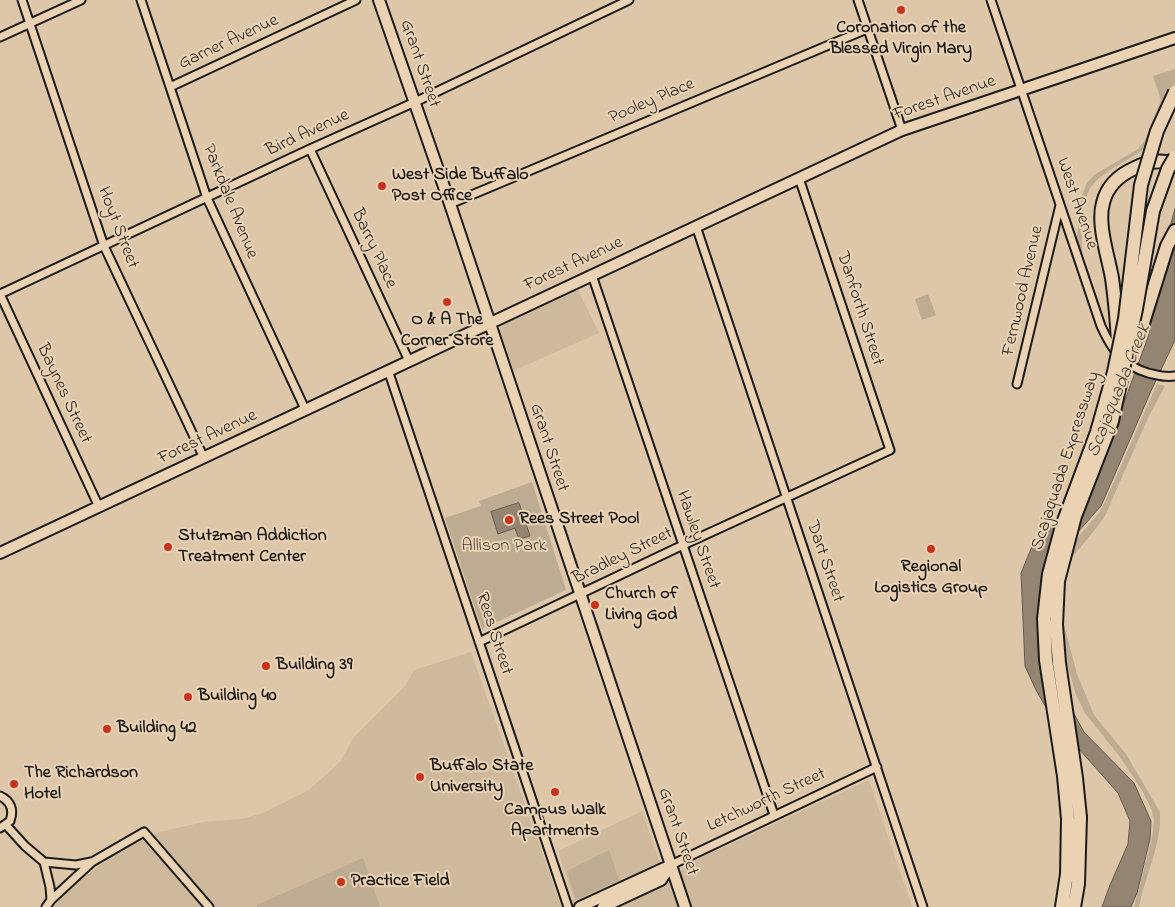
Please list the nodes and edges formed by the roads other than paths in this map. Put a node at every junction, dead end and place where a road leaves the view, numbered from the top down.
1 (22, 0) edge
2 (81, 0) edge
3 (141, 0) edge
4 (356, 0) edge
5 (379, 0) edge
6 (629, 0) edge
7 (858, 0) edge
8 (992, 0) edge
9 (620, 2) edge
10 (30, 23) junction
11 (867, 28) junction
12 (0, 37) edge
13 (1175, 38) edge
14 (170, 87) junction
15 (1022, 90) junction
16 (1175, 92) edge
17 (415, 102) junction
18 (902, 130) junction
19 (310, 149) junction
20 (1175, 157) edge
21 (1175, 164) edge
22 (799, 178) junction
23 (207, 198) junction
24 (450, 204) junction
25 (1060, 205) junction
26 (696, 226) junction
27 (1175, 231) edge
28 (104, 246) junction
29 (592, 275) junction
30 (0, 294) edge
31 (489, 323) junction
32 (1123, 354) junction
33 (409, 361) junction
34 (388, 370) junction
35 (1175, 376) edge
36 (1017, 384) dead end
37 (305, 409) junction
38 (890, 450) joint
39 (204, 458) junction
40 (787, 497) junction
41 (99, 507) junction
42 (683, 545) junction
43 (0, 553) edge
44 (580, 594) junction
45 (479, 642) junction
46 (877, 767) junction
47 (0, 796) edge
48 (774, 815) junction
49 (1074, 818) junction
50 (3, 827) edge
51 (44, 862) junction
52 (92, 862) junction
53 (671, 865) junction
54 (50, 900) junction
55 (46, 907) edge
56 (209, 907) edge
57 (568, 907) edge
58 (580, 907) edge
59 (603, 907) edge
60 (685, 907) edge
61 (924, 907) edge
62 (1062, 907) edge
63 (1074, 907) edge

1 - 10 street, Hoyt Street
2 - 10 street
3 - 14 street, Parkdale Avenue
4 - 14 street, Garner Avenue
5 - 17 street, Grant Street
6 - 9 street, Bird Avenue
7 - 11 street
8 - 15 street, West Avenue
9 - 17 street, Bird Avenue
10 - 12 street
10 - 28 street, Hoyt Street
11 - 18 street
11 - 24 street, Pooley Place
13 - 15 street, Forest Avenue
14 - 23 street, Parkdale Avenue
15 - 18 street, Forest Avenue
15 - 25 street, West Avenue
16 - 32 highway, Scajaquada Expressway, bridge
17 - 19 street, Bird Avenue
17 - 24 street, Grant Street
18 - 22 street, Forest Avenue
19 - 23 street, Bird Avenue
19 - 33 street, Barry Place
20 - 32 highway, Scajaquada Expressway, bridge
21 - 32 highway, bridge
22 - 26 street, Forest Avenue
22 - 38 street, Danforth Street
23 - 28 street, Bird Avenue
23 - 37 street, Parkdale Avenue
24 - 31 street, Grant Street
25 - 35 street, West Avenue
25 - 36 street, Fernwood Avenue
26 - 29 street, Forest Avenue
26 - 40 street, Dart Street
27 - 32 highway
28 - 30 street, Bird Avenue
28 - 39 street, Hoyt Street
29 - 31 street, Forest Avenue
29 - 42 street, Hawley Street
30 - 41 street, Baynes Street
31 - 33 street, Forest Avenue
31 - 44 street, Grant Street
32 - 49 highway, Scajaquada Expressway, bridge
33 - 34 street, Forest Avenue
34 - 37 street, Forest Avenue
34 - 45 street, Rees Street
37 - 39 street, Forest Avenue
38 - 40 street, Bradley Street
39 - 41 street, Forest Avenue
40 - 42 street, Bradley Street
40 - 46 street, Dart Street
41 - 43 street, Forest Avenue
42 - 44 street, Bradley Street
42 - 48 street, Hawley Street
44 - 45 street, Bradley Street
44 - 53 street, Grant Street
45 - 57 street, Rees Street
46 - 48 street, Letchworth Street
46 - 61 street, Dart Street
47 - 50 street
48 - 53 street, Letchworth Street
49 - 62 highway, Scajaquada Expressway
49 - 63 highway, Scajaquada Expressway
50 - 51 street
51 - 52 street
51 - 54 street
52 - 54 street
52 - 56 street
53 - 58 street, Letchworth Street
53 - 59 street, Letchworth Street
53 - 60 street, Grant Street
54 - 55 street

